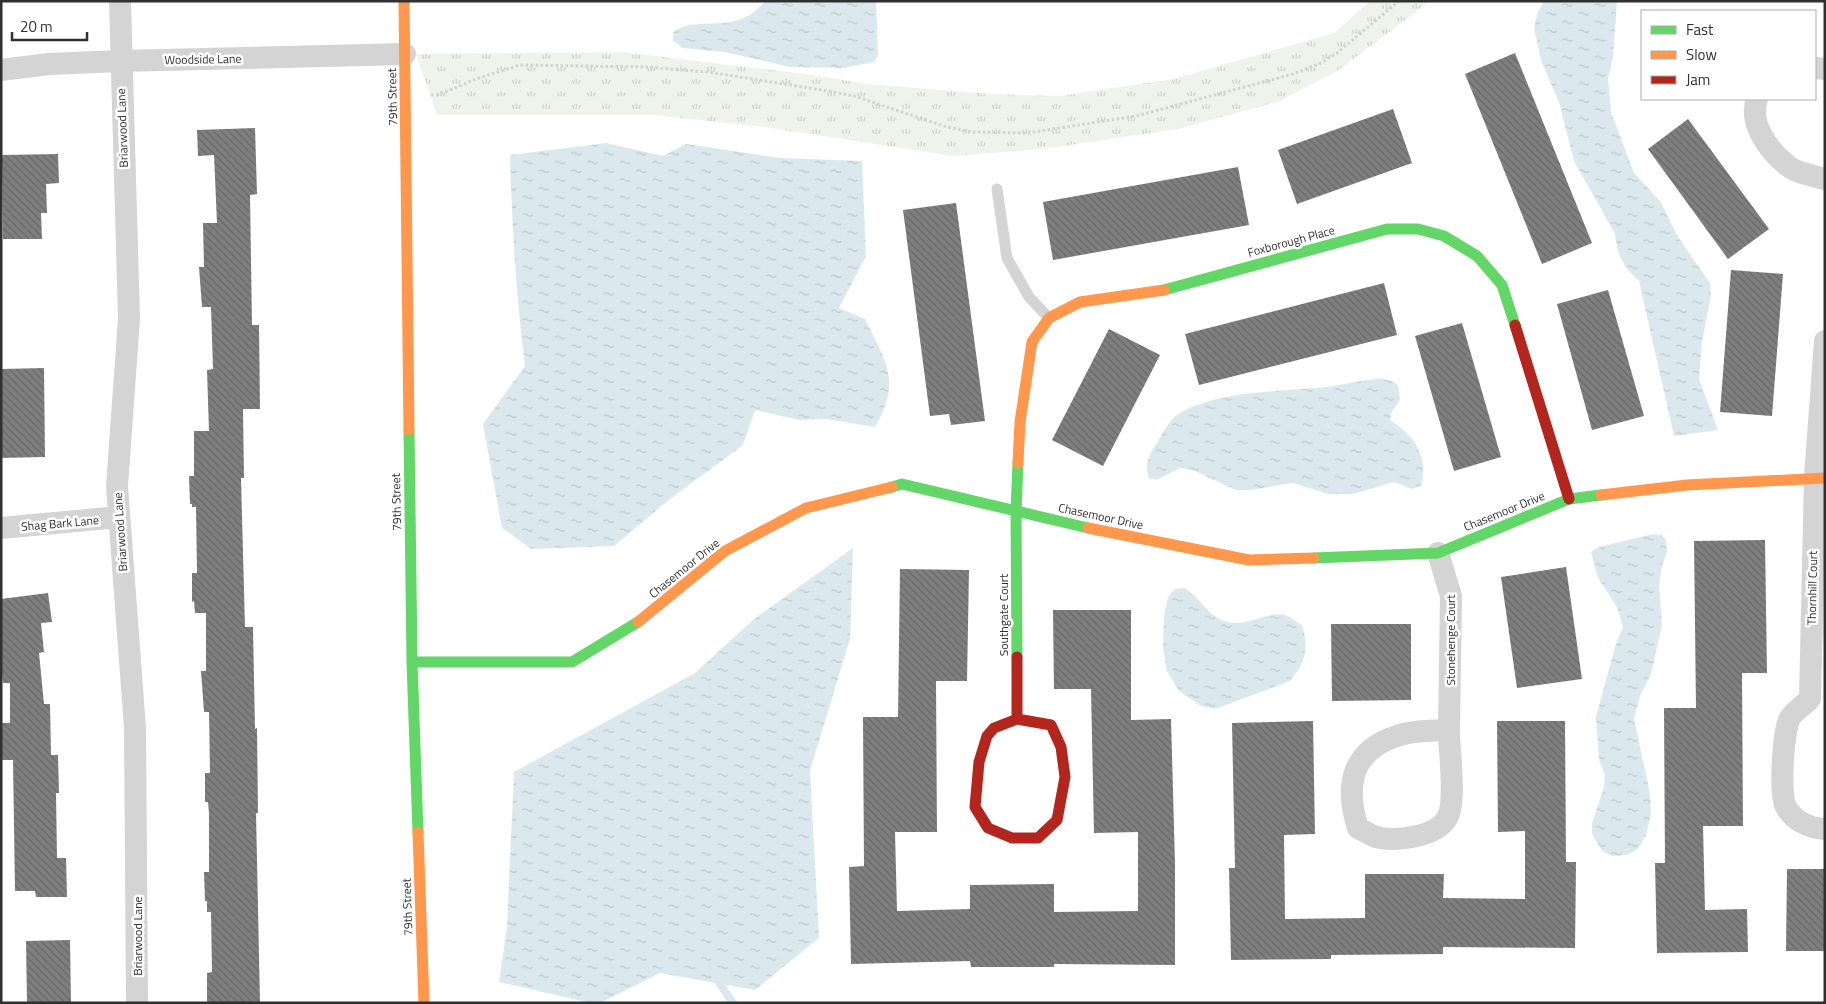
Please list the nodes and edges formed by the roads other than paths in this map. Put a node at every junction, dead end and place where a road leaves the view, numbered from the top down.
1 (120, 1) edge
2 (404, 1) edge
3 (405, 54) junction
4 (120, 61) junction
5 (1, 70) edge
6 (1757, 100) edge
7 (1825, 179) edge
8 (998, 188) dead end
9 (1049, 318) junction
10 (1825, 341) edge
11 (1820, 477) edge
12 (1569, 499) junction
13 (1016, 511) junction
14 (119, 517) junction
15 (1, 528) edge
16 (1438, 553) junction
17 (412, 662) junction
18 (1817, 700) edge
19 (1017, 719) junction
20 (1449, 730) junction
21 (1825, 830) edge
22 (138, 1003) edge
23 (424, 1003) edge

1 - 4 street, Briarwood Lane
2 - 3 street, 79th Street
3 - 4 street, Woodside Lane
3 - 17 street, 79th Street
4 - 5 street, Woodside Lane
4 - 14 street, Briarwood Lane
6 - 7 street
8 - 9 lane
9 - 12 street, Foxborough Place
9 - 13 street, Foxborough Place
10 - 11 street, Thornhill Court
11 - 12 street, Chasemoor Drive
11 - 18 street, Thornhill Court
12 - 16 street, Chasemoor Drive
13 - 16 street, Chasemoor Drive
13 - 17 street, Chasemoor Drive
13 - 19 street, Southgate Court
14 - 15 street, Shag Bark Lane
14 - 22 street, Briarwood Lane
16 - 20 street, Stonehenge Court
17 - 23 street, 79th Street
18 - 21 street, Thornhill Court
19 - 19 street
20 - 20 street, Stonehenge Court

